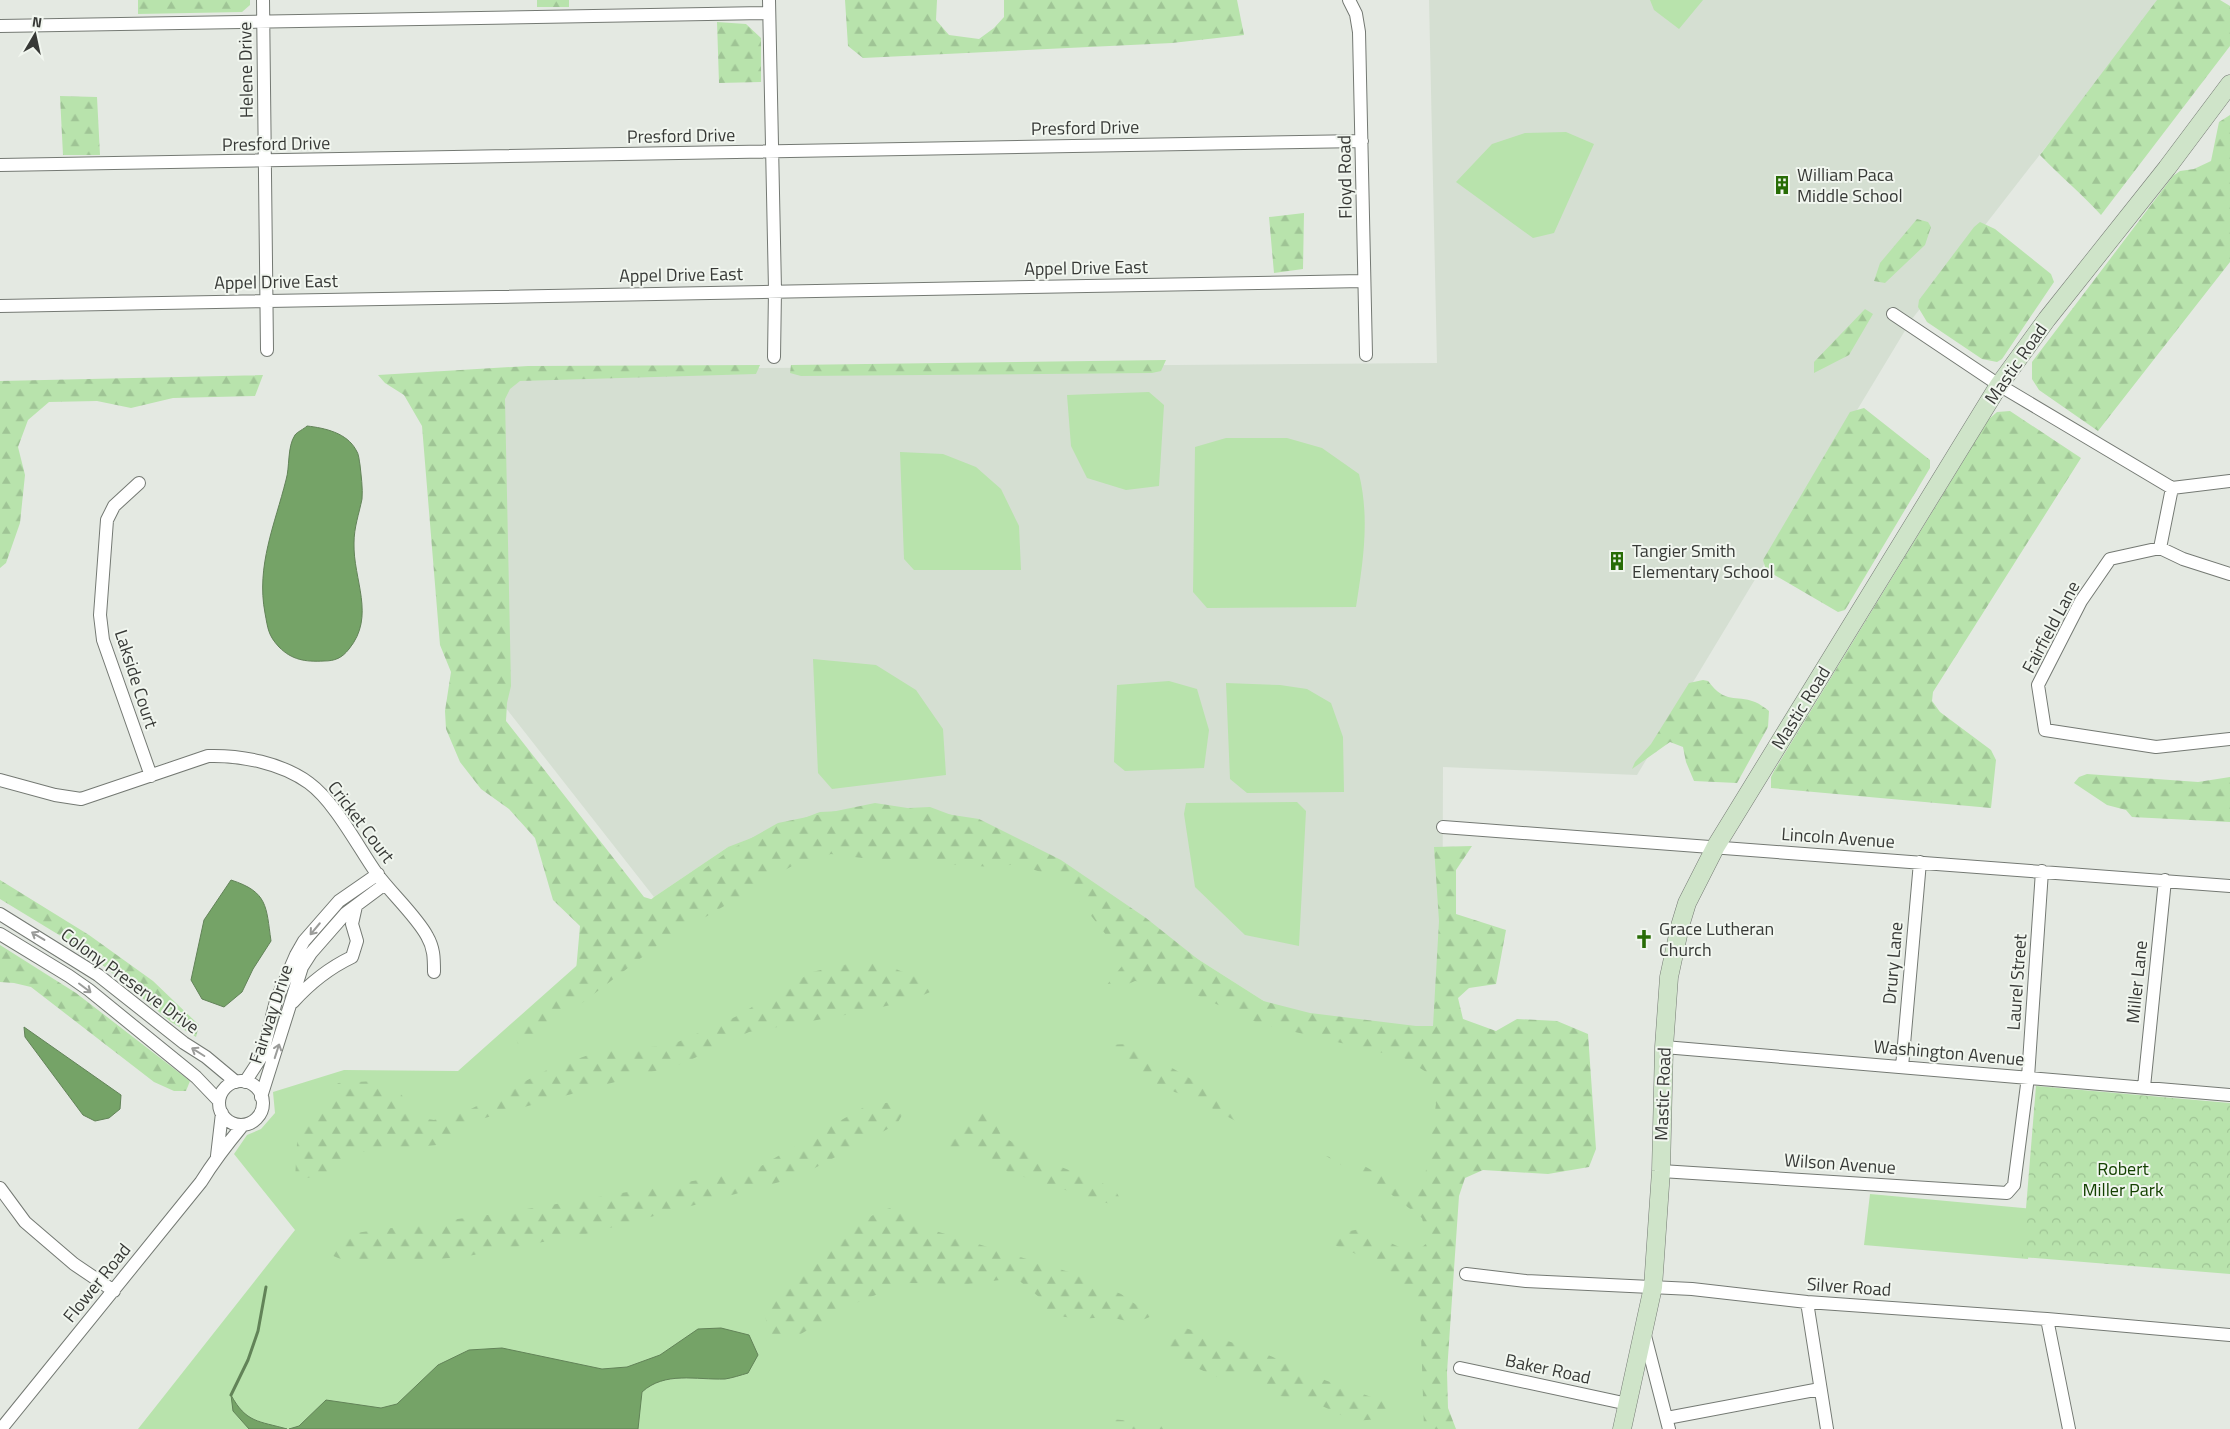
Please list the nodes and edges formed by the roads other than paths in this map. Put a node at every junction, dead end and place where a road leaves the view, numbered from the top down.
1 (263, 0) edge
2 (769, 0) edge
3 (1349, 0) edge
4 (769, 13) junction
5 (263, 22) junction
6 (0, 26) edge
7 (2230, 84) edge
8 (1362, 141) junction
9 (773, 152) junction
10 (265, 162) junction
11 (0, 165) edge
12 (1364, 281) junction
13 (775, 290) junction
14 (266, 300) junction
15 (0, 306) edge
16 (1893, 314) dead end
17 (267, 350) dead end
18 (1366, 355) dead end
19 (774, 357) dead end
20 (1999, 385) junction
21 (2230, 481) edge
22 (139, 483) dead end
23 (2172, 488) junction
24 (2160, 548) junction
25 (2230, 574) edge
26 (2230, 739) edge
27 (151, 776) junction
28 (0, 780) edge
29 (1443, 827) dead end
30 (1716, 846) junction
31 (1920, 862) junction
32 (2042, 871) junction
33 (382, 879) junction
34 (2165, 880) junction
35 (2230, 886) edge
36 (356, 906) junction
37 (0, 914) edge
38 (334, 916) junction
39 (352, 924) junction
40 (0, 934) edge
41 (434, 972) dead end
42 (290, 1005) junction
43 (1664, 1047) junction
44 (1902, 1067) junction
45 (2028, 1077) junction
46 (240, 1082) junction
47 (2144, 1087) junction
48 (2230, 1095) edge
49 (261, 1098) junction
50 (220, 1107) junction
51 (243, 1125) junction
52 (217, 1156) junction
53 (1661, 1171) junction
54 (2014, 1185) joint
55 (0, 1188) edge
56 (1466, 1274) dead end
57 (1653, 1288) junction
58 (114, 1291) junction
59 (1807, 1302) junction
60 (2047, 1319) junction
61 (1644, 1332) junction
62 (2230, 1335) edge
63 (1460, 1368) dead end
64 (1820, 1389) junction
65 (1628, 1404) junction
66 (1668, 1424) edge
67 (1, 1429) edge
68 (1622, 1429) edge
69 (1827, 1429) edge
70 (2069, 1429) edge

1 - 5 street, Helene Drive
2 - 4 street
3 - 8 street, Floyd Road
4 - 5 street
4 - 9 street
5 - 6 street
5 - 10 street, Helene Drive
7 - 20 main road, Mastic Road
8 - 9 street, Presford Drive
8 - 12 street, Floyd Road
9 - 10 street, Presford Drive
9 - 13 street
10 - 11 street, Presford Drive
10 - 14 street, Helene Drive
12 - 13 street, Appel Drive East
12 - 18 street, Floyd Road
13 - 14 street, Appel Drive East
13 - 19 street
14 - 15 street, Appel Drive East
14 - 17 street, Helene Drive
16 - 20 street
20 - 23 street
20 - 30 main road, Mastic Road
21 - 23 street
22 - 27 street, Lakside Court
23 - 24 street
24 - 25 street
24 - 26 street, Fairfield Lane
27 - 28 street, Cricket Court
27 - 33 street, Cricket Court
29 - 30 street, Lincoln Avenue
30 - 31 street, Lincoln Avenue
30 - 43 main road, Mastic Road
31 - 32 street, Lincoln Avenue
31 - 44 street, Drury Lane
32 - 34 street, Lincoln Avenue
32 - 45 street, Laurel Street
33 - 36 street, Fairway Drive
33 - 38 street, Fairway Drive
33 - 41 street, Cricket Court
34 - 35 street, Lincoln Avenue
34 - 47 street, Miller Lane
36 - 38 street, Fairway Drive
36 - 39 street
46 -> 37 street, Colony Preserve Drive
38 - 39 street
38 - 42 street, Fairway Drive
38 -> 46 street, Fairway Drive
39 - 42 street
40 -> 50 street, Colony Preserve Drive
49 -> 42 street, Fairway Drive
43 - 44 street, Washington Avenue
43 - 53 main road, Mastic Road
44 - 45 street, Washington Avenue
45 - 47 street, Washington Avenue
45 - 54 street, Laurel Street
46 - 49 street
46 - 50 street
47 - 48 street, Washington Avenue
49 - 51 street
50 - 51 street
50 - 52 street, Flower Road
51 - 52 street, Flower Road
52 - 58 street, Flower Road
53 - 54 street, Wilson Avenue
53 - 57 main road, Mastic Road
55 - 58 street
56 - 57 street, Silver Road
57 - 59 street, Silver Road
57 - 61 main road, Mastic Road
58 - 67 street, Flower Road
59 - 60 street, Silver Road
59 - 64 street
60 - 62 street, Silver Road
60 - 70 street
61 - 65 main road, Mastic Road
61 - 66 street
63 - 65 street, Baker Road
64 - 66 street
64 - 69 street
65 - 68 main road, Mastic Road

